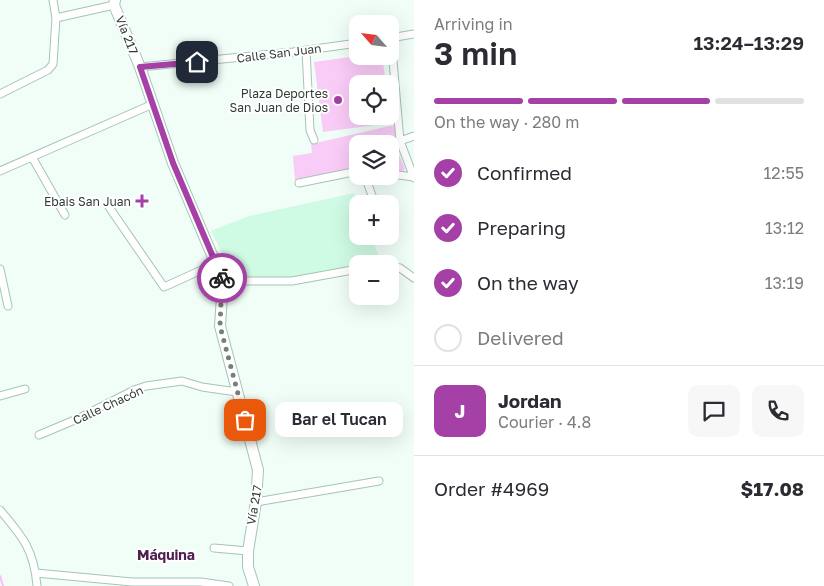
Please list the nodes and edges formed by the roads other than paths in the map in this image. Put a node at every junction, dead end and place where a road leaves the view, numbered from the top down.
1 (53, 0) edge
2 (115, 3) edge
3 (56, 18) junction
4 (414, 34) edge
5 (399, 36) edge
6 (349, 44) edge
7 (306, 50) junction
8 (393, 65) edge
9 (140, 67) junction
10 (0, 94) edge
11 (153, 104) junction
12 (414, 136) edge
13 (314, 140) dead end
14 (400, 141) junction
15 (32, 157) junction
16 (0, 170) edge
17 (349, 173) edge
18 (399, 176) edge
19 (414, 178) edge
20 (299, 183) dead end
21 (109, 207) dead end
22 (65, 215) dead end
23 (217, 264) junction
24 (399, 268) edge
25 (0, 269) edge
26 (349, 272) edge
27 (414, 278) edge
28 (223, 281) junction
29 (8, 306) dead end
30 (25, 389) dead end
31 (237, 392) junction
32 (0, 396) edge
33 (39, 435) dead end
34 (379, 481) dead end
35 (256, 502) junction
36 (0, 510) edge
37 (214, 548) dead end
38 (248, 551) junction
39 (36, 572) junction
40 (37, 586) edge
41 (229, 586) edge
42 (254, 586) edge

1 - 3 street
2 - 3 street
2 - 9 main road, Vía 217
3 - 10 street
4 - 5 street
6 - 7 street, Calle San Juan
7 - 9 street, Calle San Juan
7 - 13 street
8 - 14 street
9 - 11 main road, Vía 217
11 - 15 street
11 - 23 main road, Vía 217
12 - 14 street
14 - 19 street
15 - 16 street
15 - 22 street
17 - 20 street
18 - 19 street
21 - 23 street
23 - 28 main road, Vía 217
24 - 27 street
25 - 29 street
26 - 28 street
28 - 31 main road, Vía 217
30 - 32 street
31 - 33 street, Calle Chacón
31 - 35 main road, Vía 217
34 - 35 street
35 - 38 main road, Vía 217
36 - 39 street
37 - 38 street
38 - 42 main road, Vía 217
39 - 40 street
39 - 41 street

